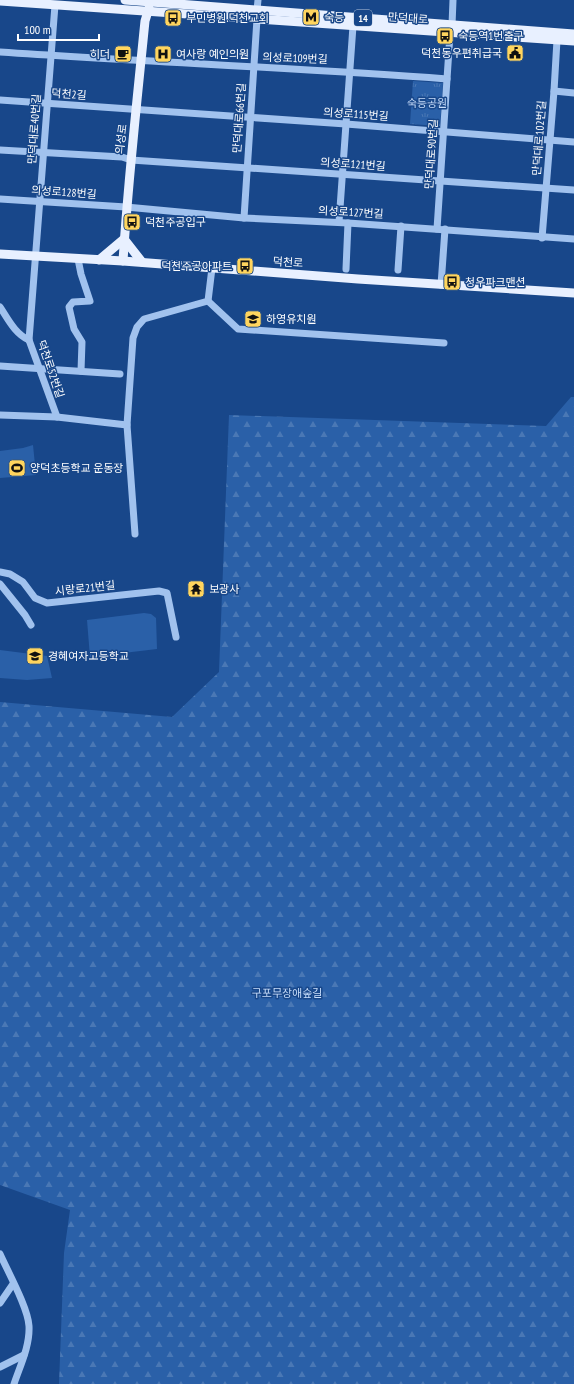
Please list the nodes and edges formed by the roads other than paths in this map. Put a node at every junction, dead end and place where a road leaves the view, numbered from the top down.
1 (125, 0) edge
2 (258, 0) edge
3 (453, 0) edge
4 (0, 1) edge
5 (140, 1) edge
6 (152, 1) edge
7 (55, 5) junction
8 (145, 15) junction
9 (257, 15) junction
10 (353, 26) junction
11 (451, 29) junction
12 (574, 34) edge
13 (555, 36) junction
14 (574, 41) edge
15 (0, 52) edge
16 (51, 55) junction
17 (141, 61) junction
18 (254, 68) junction
19 (350, 72) junction
20 (447, 79) junction
21 (554, 90) junction
22 (574, 92) edge
23 (0, 100) edge
24 (47, 104) junction
25 (137, 110) junction
26 (250, 118) junction
27 (346, 124) junction
28 (444, 132) junction
29 (550, 140) junction
30 (574, 142) edge
31 (0, 150) edge
32 (43, 153) junction
33 (131, 160) junction
34 (247, 168) junction
35 (343, 174) junction
36 (441, 180) junction
37 (547, 187) junction
38 (574, 190) edge
39 (0, 199) edge
40 (40, 202) junction
41 (126, 208) junction
42 (244, 218) junction
43 (339, 222) junction
44 (348, 223) junction
45 (401, 226) junction
46 (437, 229) junction
47 (445, 229) junction
48 (542, 238) junction
49 (124, 239) junction
50 (574, 239) edge
51 (0, 254) edge
52 (36, 255) junction
53 (78, 259) junction
54 (99, 260) junction
55 (123, 261) junction
56 (142, 262) junction
57 (212, 268) junction
58 (346, 269) dead end
59 (398, 270) dead end
60 (441, 285) junction
61 (574, 294) edge
62 (208, 302) junction
63 (0, 307) edge
64 (29, 340) junction
65 (444, 343) dead end
66 (0, 366) edge
67 (40, 369) junction
68 (81, 371) junction
69 (120, 374) dead end
70 (0, 415) edge
71 (57, 417) junction
72 (127, 425) junction
73 (135, 534) dead end
74 (0, 572) edge
75 (0, 584) edge
76 (31, 624) dead end
77 (176, 637) dead end
78 (0, 1256) edge
79 (13, 1284) junction
80 (0, 1303) edge
81 (24, 1355) junction
82 (0, 1367) edge
83 (14, 1384) edge

1 - 5 main road, 만덕대로 / 14
2 - 9 street, 만덕대로66번길
3 - 11 street, 만덕대로90번길
4 - 7 main road, 만덕대로
5 - 6 main road, 만덕대로 / 14
5 - 8 main road, 의성로
6 - 8 main road, 의성로
6 - 9 main road, 만덕대로 / 14
7 - 8 main road, 만덕대로
7 - 16 street, 만덕대로40번길
8 - 9 main road, 만덕대로
8 - 17 main road, 의성로
9 - 10 main road, 만덕대로
9 - 11 main road, 만덕대로 / 14
9 - 18 street, 만덕대로66번길
10 - 11 main road, 만덕대로
10 - 19 street
11 - 13 main road, 만덕대로 / 14
11 - 13 main road, 만덕대로
11 - 20 street, 만덕대로90번길
12 - 13 main road, 만덕대로 / 14
13 - 14 main road, 만덕대로
13 - 21 street, 만덕대로102번길
15 - 16 street, 의성로109번길
16 - 17 street, 의성로109번길
16 - 24 street, 만덕대로40번길
17 - 18 street, 의성로109번길
17 - 25 main road, 의성로
18 - 19 street, 의성로109번길
18 - 26 street, 만덕대로66번길
19 - 20 street, 의성로109번길
19 - 27 street
20 - 28 street, 만덕대로90번길
21 - 22 street
21 - 29 street, 만덕대로102번길
23 - 24 street, 덕천2길
24 - 25 street, 덕천2길
24 - 32 street, 만덕대로40번길
25 - 26 street, 의성로115번길
25 - 33 main road, 의성로
26 - 27 street, 의성로115번길
26 - 34 street, 만덕대로66번길
27 - 28 street, 의성로115번길
27 - 35 street
28 - 29 street, 의성로115번길
28 - 36 street, 만덕대로90번길
29 - 30 street, 의성로115번길
29 - 37 street, 만덕대로102번길
31 - 32 street, 의성로121번길
32 - 33 street, 의성로121번길
32 - 40 street, 만덕대로40번길
33 - 34 street, 의성로121번길
33 - 41 main road, 의성로
34 - 35 street, 의성로121번길
34 - 42 street, 만덕대로66번길
35 - 36 street, 의성로121번길
35 - 43 street
36 - 37 street, 의성로121번길
36 - 46 street, 만덕대로90번길
37 - 38 street, 의성로121번길
37 - 48 street, 만덕대로102번길
39 - 40 street, 의성로128번길
40 - 41 street, 의성로128번길
40 - 52 street, 만덕대로40번길
41 - 42 street, 의성로127번길
41 - 49 main road, 의성로
42 - 43 street, 의성로127번길
43 - 44 street, 의성로127번길
44 - 45 street, 의성로127번길
44 - 58 street
45 - 46 street, 의성로127번길
45 - 59 street
46 - 47 street, 의성로127번길
47 - 48 street, 의성로127번길
47 - 60 street
48 - 50 street, 의성로127번길
49 - 54 main road
49 - 55 main road, 의성로
49 - 56 main road
51 - 52 main road, 덕천로
52 - 53 main road, 덕천로
52 - 64 street, 덕천로52번길
53 - 54 main road, 덕천로
53 - 68 street
54 - 55 main road, 덕천로
55 - 56 main road, 덕천로
56 - 57 main road, 덕천로
57 - 60 main road, 덕천로
57 - 62 street
60 - 61 main road, 덕천로
62 - 65 street
62 - 72 street
63 - 64 street
64 - 67 street, 덕천로52번길
66 - 67 street
67 - 68 street
67 - 71 street, 덕천로52번길
68 - 69 street
70 - 71 street
71 - 72 street
72 - 73 street
74 - 77 street, 시랑로21번길
75 - 76 street
78 - 79 street
79 - 80 street
79 - 81 street
81 - 82 street
81 - 83 street

